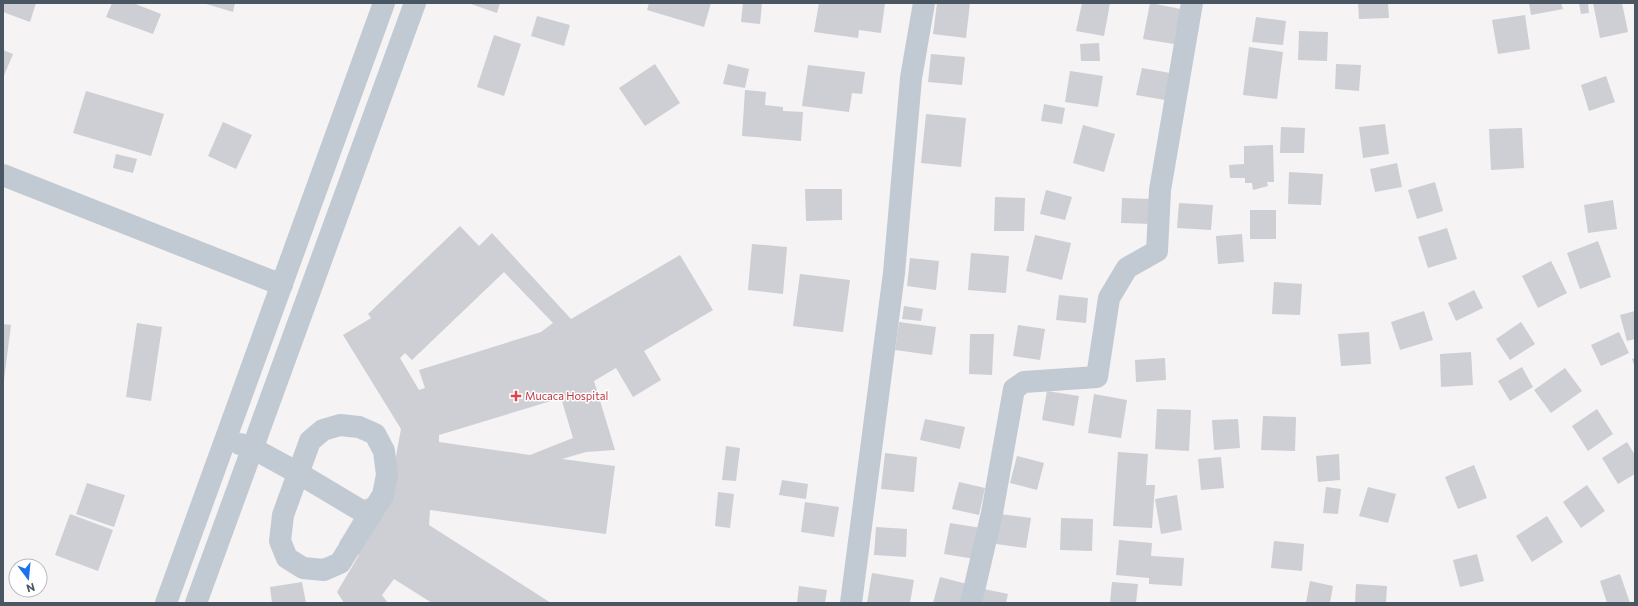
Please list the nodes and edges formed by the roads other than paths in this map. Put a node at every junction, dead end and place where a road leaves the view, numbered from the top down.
1 (384, 3) edge
2 (415, 3) edge
3 (924, 3) edge
4 (1192, 3) edge
5 (3, 175) edge
6 (282, 285) junction
7 (226, 439) junction
8 (252, 448) junction
9 (298, 473) junction
10 (370, 516) junction
11 (166, 603) edge
12 (196, 603) edge
13 (851, 603) edge
14 (971, 603) edge

1 - 6 street
2 - 8 street
3 - 13 street
4 - 14 street
5 - 6 street
6 - 7 street
7 - 8 street
7 - 11 street
8 - 9 street
8 - 12 street
9 - 10 street
9 - 10 street
9 - 10 street

